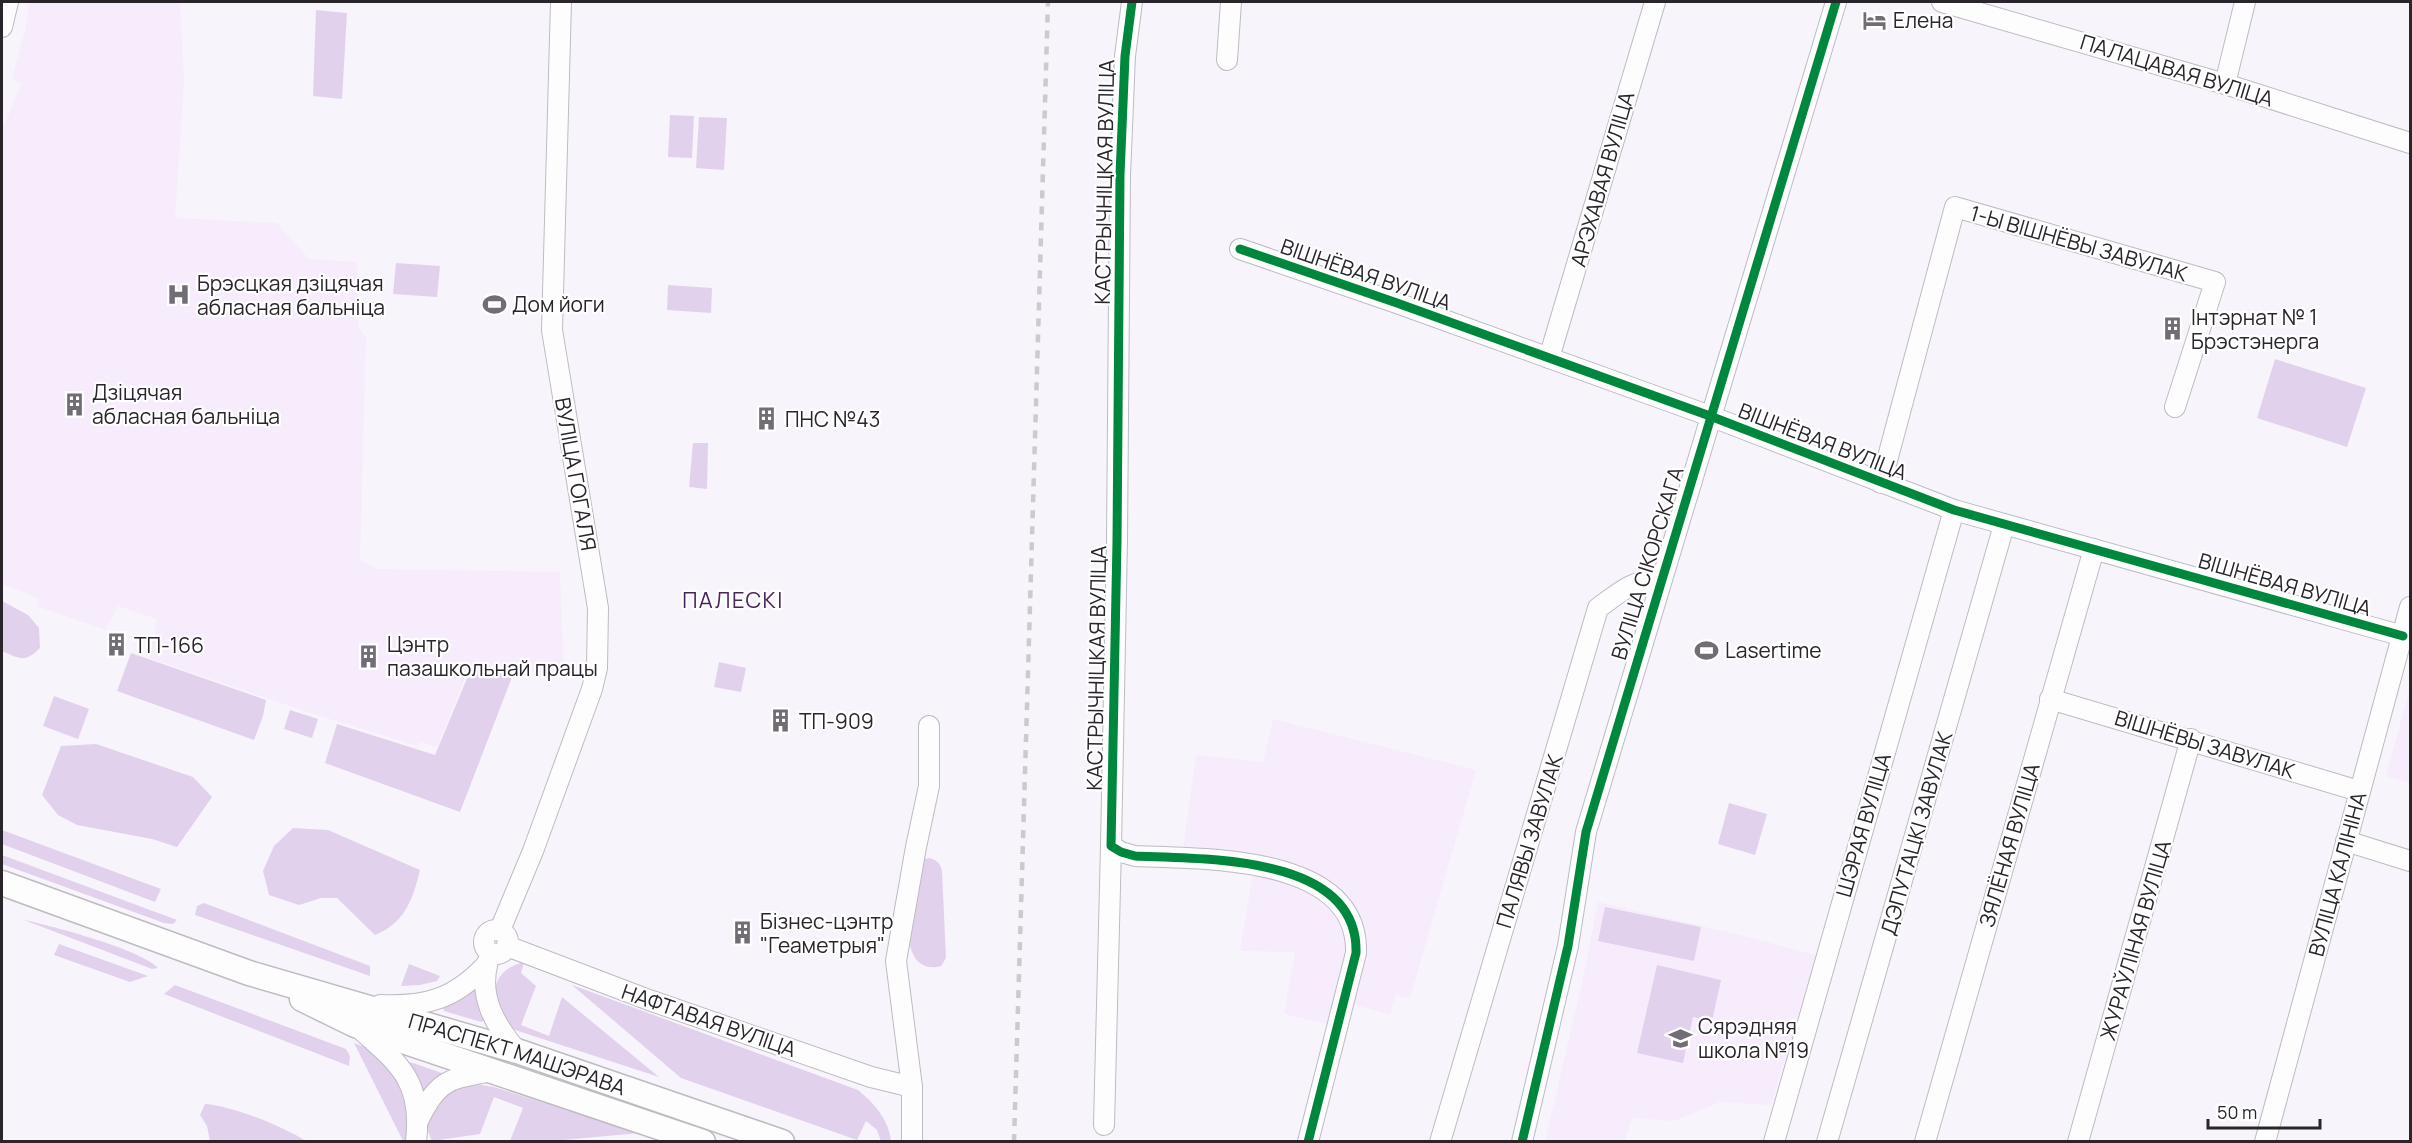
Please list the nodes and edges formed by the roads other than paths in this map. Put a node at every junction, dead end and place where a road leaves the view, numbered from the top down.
1 (8, 2) edge
2 (561, 2) edge
3 (1132, 2) edge
4 (1231, 2) edge
5 (1655, 2) edge
6 (1836, 2) edge
7 (1942, 2) edge
8 (2245, 2) edge
9 (2, 27) edge
10 (1227, 60) dead end
11 (2225, 84) junction
12 (2410, 143) edge
13 (1240, 249) dead end
14 (1549, 358) junction
15 (2175, 407) dead end
16 (1710, 416) junction
17 (1881, 483) junction
18 (1954, 510) junction
19 (2004, 525) junction
20 (2094, 549) junction
21 (1659, 583) junction
22 (2410, 607) edge
23 (2403, 636) junction
24 (2050, 699) junction
25 (929, 726) dead end
26 (2191, 739) junction
27 (2359, 791) junction
28 (2346, 841) junction
29 (1110, 846) junction
30 (2410, 861) edge
31 (2, 883) edge
32 (496, 948) junction
33 (360, 1015) junction
34 (518, 1051) junction
35 (491, 1071) junction
36 (912, 1088) junction
37 (418, 1119) junction
38 (1104, 1125) dead end
39 (416, 1142) edge
40 (704, 1142) edge
41 (782, 1142) edge
42 (912, 1142) edge
43 (1308, 1142) edge
44 (1440, 1142) edge
45 (1522, 1142) edge
46 (1774, 1142) edge
47 (1827, 1142) edge
48 (1925, 1142) edge
49 (2078, 1142) edge
50 (2265, 1142) edge

1 - 9 street
2 - 32 street, ВУЛІЦА ГОГАЛЯ
3 - 29 street, КАСТРЫЧНІЦКАЯ ВУЛІЦА
4 - 10 street
5 - 14 street, АРЭХАВАЯ ВУЛІЦА
6 - 16 street, ВУЛІЦА СІКОРСКАГА
7 - 11 street, ПАЛАЦАВАЯ ВУЛІЦА
8 - 11 street
11 - 12 street, ПАЛАЦАВАЯ ВУЛІЦА
13 - 14 street, ВІШНЁВАЯ ВУЛІЦА
14 - 16 street, ВІШНЁВАЯ ВУЛІЦА
15 - 17 street, 1-Ы ВІШНЁВЫ ЗАВУЛАК
16 - 17 street, ВІШНЁВАЯ ВУЛІЦА
16 - 21 street, ВУЛІЦА СІКОРСКАГА
17 - 18 street, ВІШНЁВАЯ ВУЛІЦА
18 - 19 street, ВІШНЁВАЯ ВУЛІЦА
18 - 46 street, ШЭРАЯ ВУЛІЦА
19 - 20 street, ВІШНЁВАЯ ВУЛІЦА
19 - 47 street, ДЭПУТАЦКІ ЗАВУЛАК
20 - 23 street, ВІШНЁВАЯ ВУЛІЦА
20 - 24 street, ЗЯЛЁНАЯ ВУЛІЦА
21 - 44 street, ПАЛЯВЫ ЗАВУЛАК
21 - 45 street, ВУЛІЦА СІКОРСКАГА
22 - 23 street, ВУЛІЦА КАЛІНІНА
23 - 27 street, ВУЛІЦА КАЛІНІНА
24 - 26 street, ВІШНЁВЫ ЗАВУЛАК
24 - 48 street, ЗЯЛЁНАЯ ВУЛІЦА
25 - 36 street
26 - 27 street, ВІШНЁВЫ ЗАВУЛАК
26 - 49 street, ЖУРАЎЛІНАЯ ВУЛІЦА
27 - 28 street, ВУЛІЦА КАЛІНІНА
28 - 30 street
28 - 50 street, ВУЛІЦА КАЛІНІНА
29 - 38 street, КАСТРЫЧНІЦКАЯ ВУЛІЦА
29 - 43 street
31 - 33 main road, ПРАСПЕКТ МАШЭРАВА
32 - 33 street
32 - 34 street
32 - 36 street, НАФТАВАЯ ВУЛІЦА
33 - 34 main road, ПРАСПЕКТ МАШЭРАВА
33 - 35 main road, ПРАСПЕКТ МАШЭРАВА
33 - 37 street
34 - 41 main road, ПРАСПЕКТ МАШЭРАВА
35 - 37 street
35 - 40 main road, ПРАСПЕКТ МАШЭРАВА
36 - 42 street
37 - 39 street

